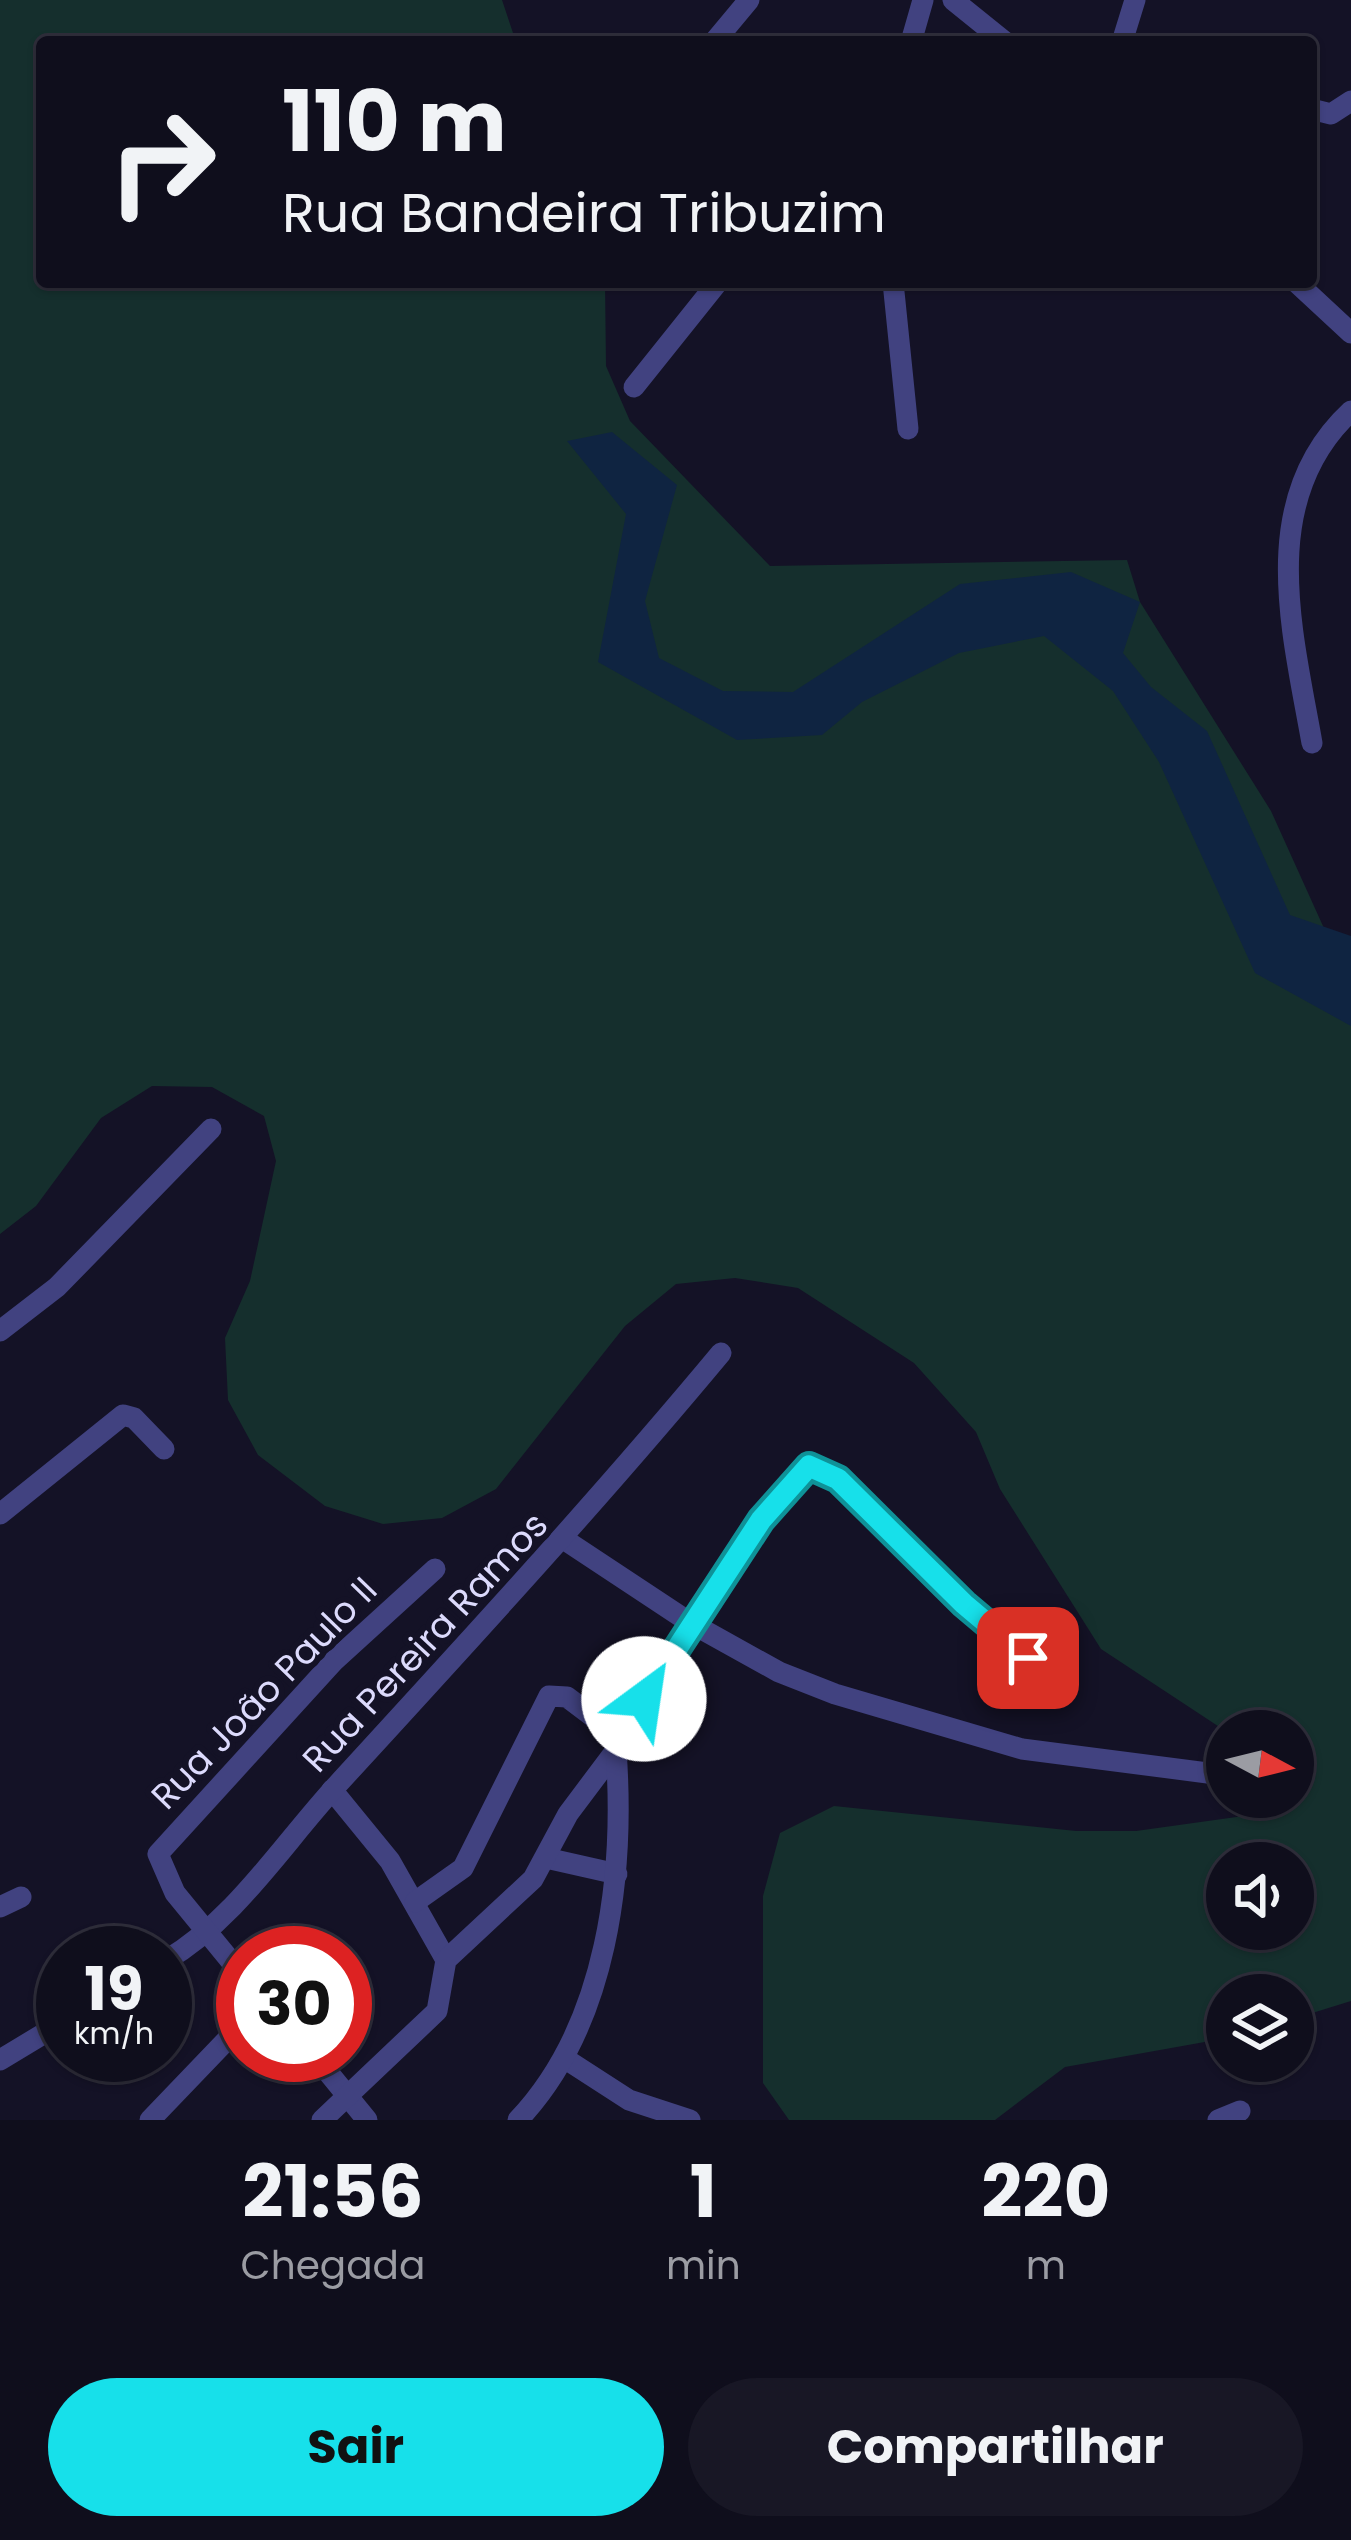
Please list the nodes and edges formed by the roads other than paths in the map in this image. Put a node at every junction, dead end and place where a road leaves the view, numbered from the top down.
1 (748, 0) edge
2 (923, 0) edge
3 (953, 0) edge
4 (1135, 0) edge
5 (719, 36) edge
6 (913, 36) edge
7 (998, 36) edge
8 (1124, 36) edge
9 (1351, 101) edge
10 (1317, 110) edge
11 (713, 288) edge
12 (894, 288) edge
13 (1302, 288) edge
14 (1351, 333) edge
15 (634, 387) dead end
16 (1351, 411) edge
17 (908, 429) dead end
18 (1312, 743) dead end
19 (212, 1129) dead end
20 (0, 1331) edge
21 (721, 1354) dead end
22 (164, 1449) dead end
23 (0, 1514) edge
24 (565, 1540) junction
25 (435, 1569) dead end
26 (689, 1622) junction
27 (1028, 1658) dead end
28 (618, 1743) junction
29 (1206, 1773) edge
30 (332, 1790) junction
31 (546, 1858) junction
32 (617, 1874) junction
33 (21, 1897) dead end
34 (415, 1902) junction
35 (0, 1907) edge
36 (207, 1936) junction
37 (192, 1945) edge
38 (216, 1946) edge
39 (446, 1960) junction
40 (36, 2038) edge
41 (216, 2051) edge
42 (564, 2058) junction
43 (0, 2060) edge
44 (338, 2082) edge
45 (347, 2092) junction
46 (1240, 2111) dead end
47 (150, 2120) edge
48 (322, 2120) edge
49 (367, 2120) edge
50 (518, 2120) edge
51 (690, 2120) edge
52 (1218, 2120) edge

1 - 5 street
2 - 6 street
3 - 7 street
4 - 8 street
9 - 10 street
11 - 15 street
12 - 17 street
13 - 14 street
16 - 18 street
19 - 20 street
21 - 24 street, Rua Pereira Ramos
22 - 23 street
24 - 26 street
24 - 30 street, Rua Pereira Ramos
25 - 36 street, Rua João Paulo II
26 - 27 street
26 - 28 street
26 - 29 street
28 - 31 street
28 - 32 street
28 - 34 street
30 - 34 street
30 - 36 street, Rua Pereira Ramos
31 - 32 street
31 - 39 street
32 - 42 street
33 - 35 street
34 - 39 street
36 - 37 street, Rua Pereira Ramos
36 - 38 street
39 - 45 street
40 - 43 street
41 - 47 street
42 - 50 street
42 - 51 street
44 - 45 street
45 - 48 street
45 - 49 street
46 - 52 street

